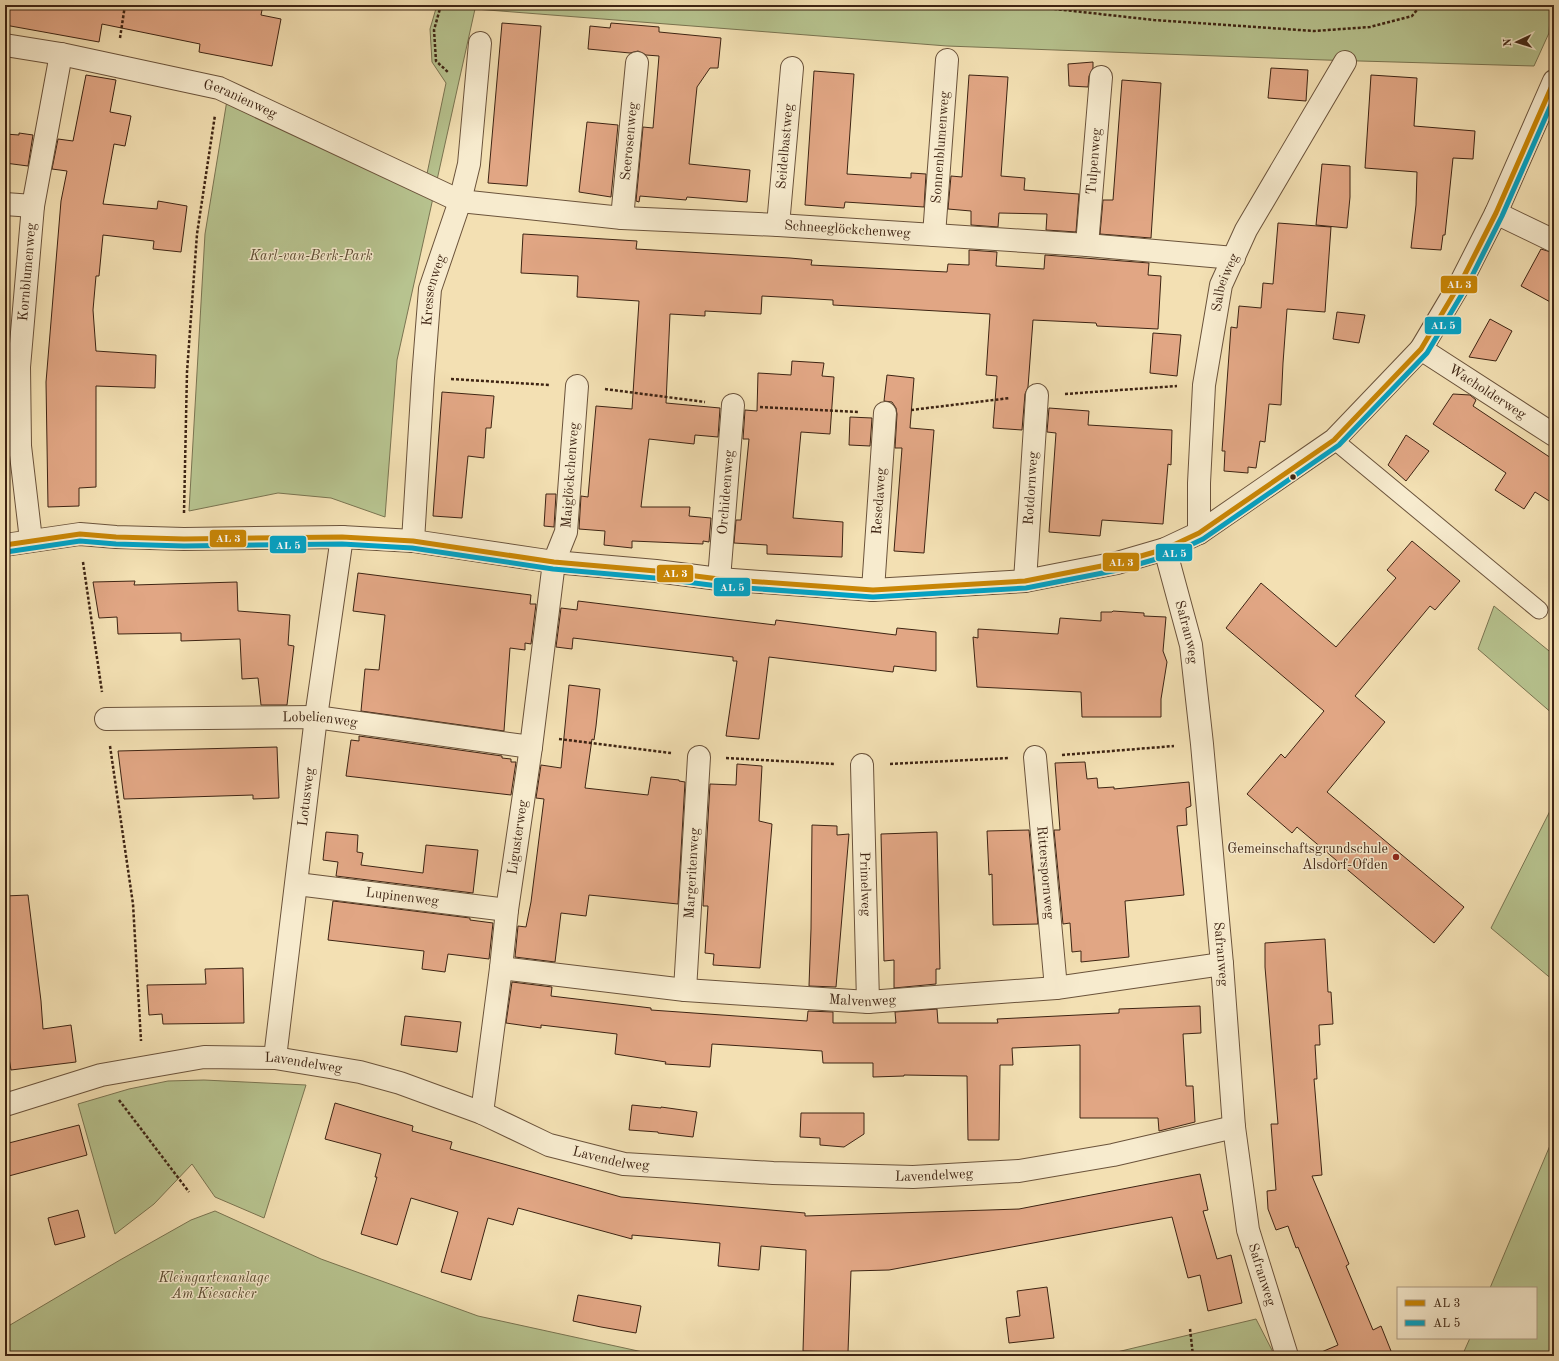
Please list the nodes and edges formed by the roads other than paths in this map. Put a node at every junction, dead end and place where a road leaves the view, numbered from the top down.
1 (480, 43) dead end
2 (5, 45) edge
3 (61, 54) junction
4 (947, 60) dead end
5 (1345, 62) dead end
6 (637, 64) dead end
7 (792, 68) dead end
8 (1101, 77) dead end
9 (1554, 81) edge
10 (460, 201) junction
11 (5, 204) edge
12 (33, 206) junction
13 (1496, 213) junction
14 (622, 218) junction
15 (778, 225) junction
16 (934, 235) junction
17 (1554, 241) edge
18 (1087, 245) junction
19 (1234, 258) junction
20 (1421, 348) junction
21 (12, 367) edge
22 (577, 386) road end
23 (1037, 395) road end
24 (733, 405) road end
25 (885, 413) road end
26 (1554, 435) edge
27 (1334, 440) junction
28 (1199, 532) junction
29 (342, 537) junction
30 (31, 540) junction
31 (413, 541) junction
32 (5, 545) edge
33 (1165, 549) junction
34 (554, 562) junction
35 (719, 579) junction
36 (1025, 582) junction
37 (873, 590) junction
38 (1539, 610) dead end
39 (316, 717) junction
40 (106, 719) road end
41 (531, 747) junction
42 (699, 757) dead end
43 (1035, 757) dead end
44 (862, 765) dead end
45 (297, 884) junction
46 (507, 910) junction
47 (1222, 964) junction
48 (501, 968) junction
49 (1056, 988) junction
50 (685, 990) junction
51 (868, 1002) junction
52 (275, 1058) junction
53 (5, 1105) edge
54 (482, 1113) junction
55 (1234, 1127) junction
56 (1287, 1356) edge

1 - 10 street, Kressenweg
2 - 3 street, Geranienweg
3 - 10 street, Geranienweg
3 - 12 street, Kornblumenweg
4 - 16 street, Sonnenblumenweg
5 - 19 street, Salbeiweg
6 - 14 street, Seerosenweg
7 - 15 street, Seidelbastweg
8 - 18 street, Tulpenweg
9 - 13 street
10 - 14 street, Schneeglöckchenweg
10 - 31 street, Kressenweg
11 - 12 street
12 - 21 street, Kornblumenweg
13 - 17 street
13 - 20 street
14 - 15 street, Schneeglöckchenweg
15 - 16 street, Schneeglöckchenweg
16 - 18 street, Schneeglöckchenweg
18 - 19 street, Schneeglöckchenweg
19 - 28 street, Salbeiweg
20 - 26 street, Wacholderweg
20 - 27 street
21 - 30 street, Kornblumenweg
22 - 34 street, Maiglöckchenweg
23 - 36 street, Rotdornweg
24 - 35 street, Orchideenweg
25 - 37 street, Resedaweg
27 - 28 street
27 - 38 lane
28 - 33 street
29 - 30 street
29 - 31 street
29 - 39 street, Lotusweg
30 - 32 street
31 - 34 street
33 - 36 street
33 - 47 street, Safranweg
34 - 35 street
34 - 41 street, Ligusterweg
35 - 37 street
36 - 37 street
39 - 40 street, Lobelienweg
39 - 41 street, Lobelienweg
39 - 45 street, Lotusweg
41 - 46 street, Ligusterweg
42 - 50 street, Margeritenweg
43 - 49 street, Ritterspornweg
44 - 51 street, Primelweg
45 - 46 street, Lupinenweg
45 - 52 street, Lotusweg
46 - 48 street, Ligusterweg
47 - 49 street, Malvenweg
47 - 55 street, Safranweg
48 - 50 street, Malvenweg
48 - 54 street, Ligusterweg
49 - 51 street, Malvenweg
50 - 51 street, Malvenweg
52 - 53 street, Lavendelweg
52 - 54 street, Lavendelweg
54 - 55 street, Lavendelweg
55 - 56 street, Safranweg

